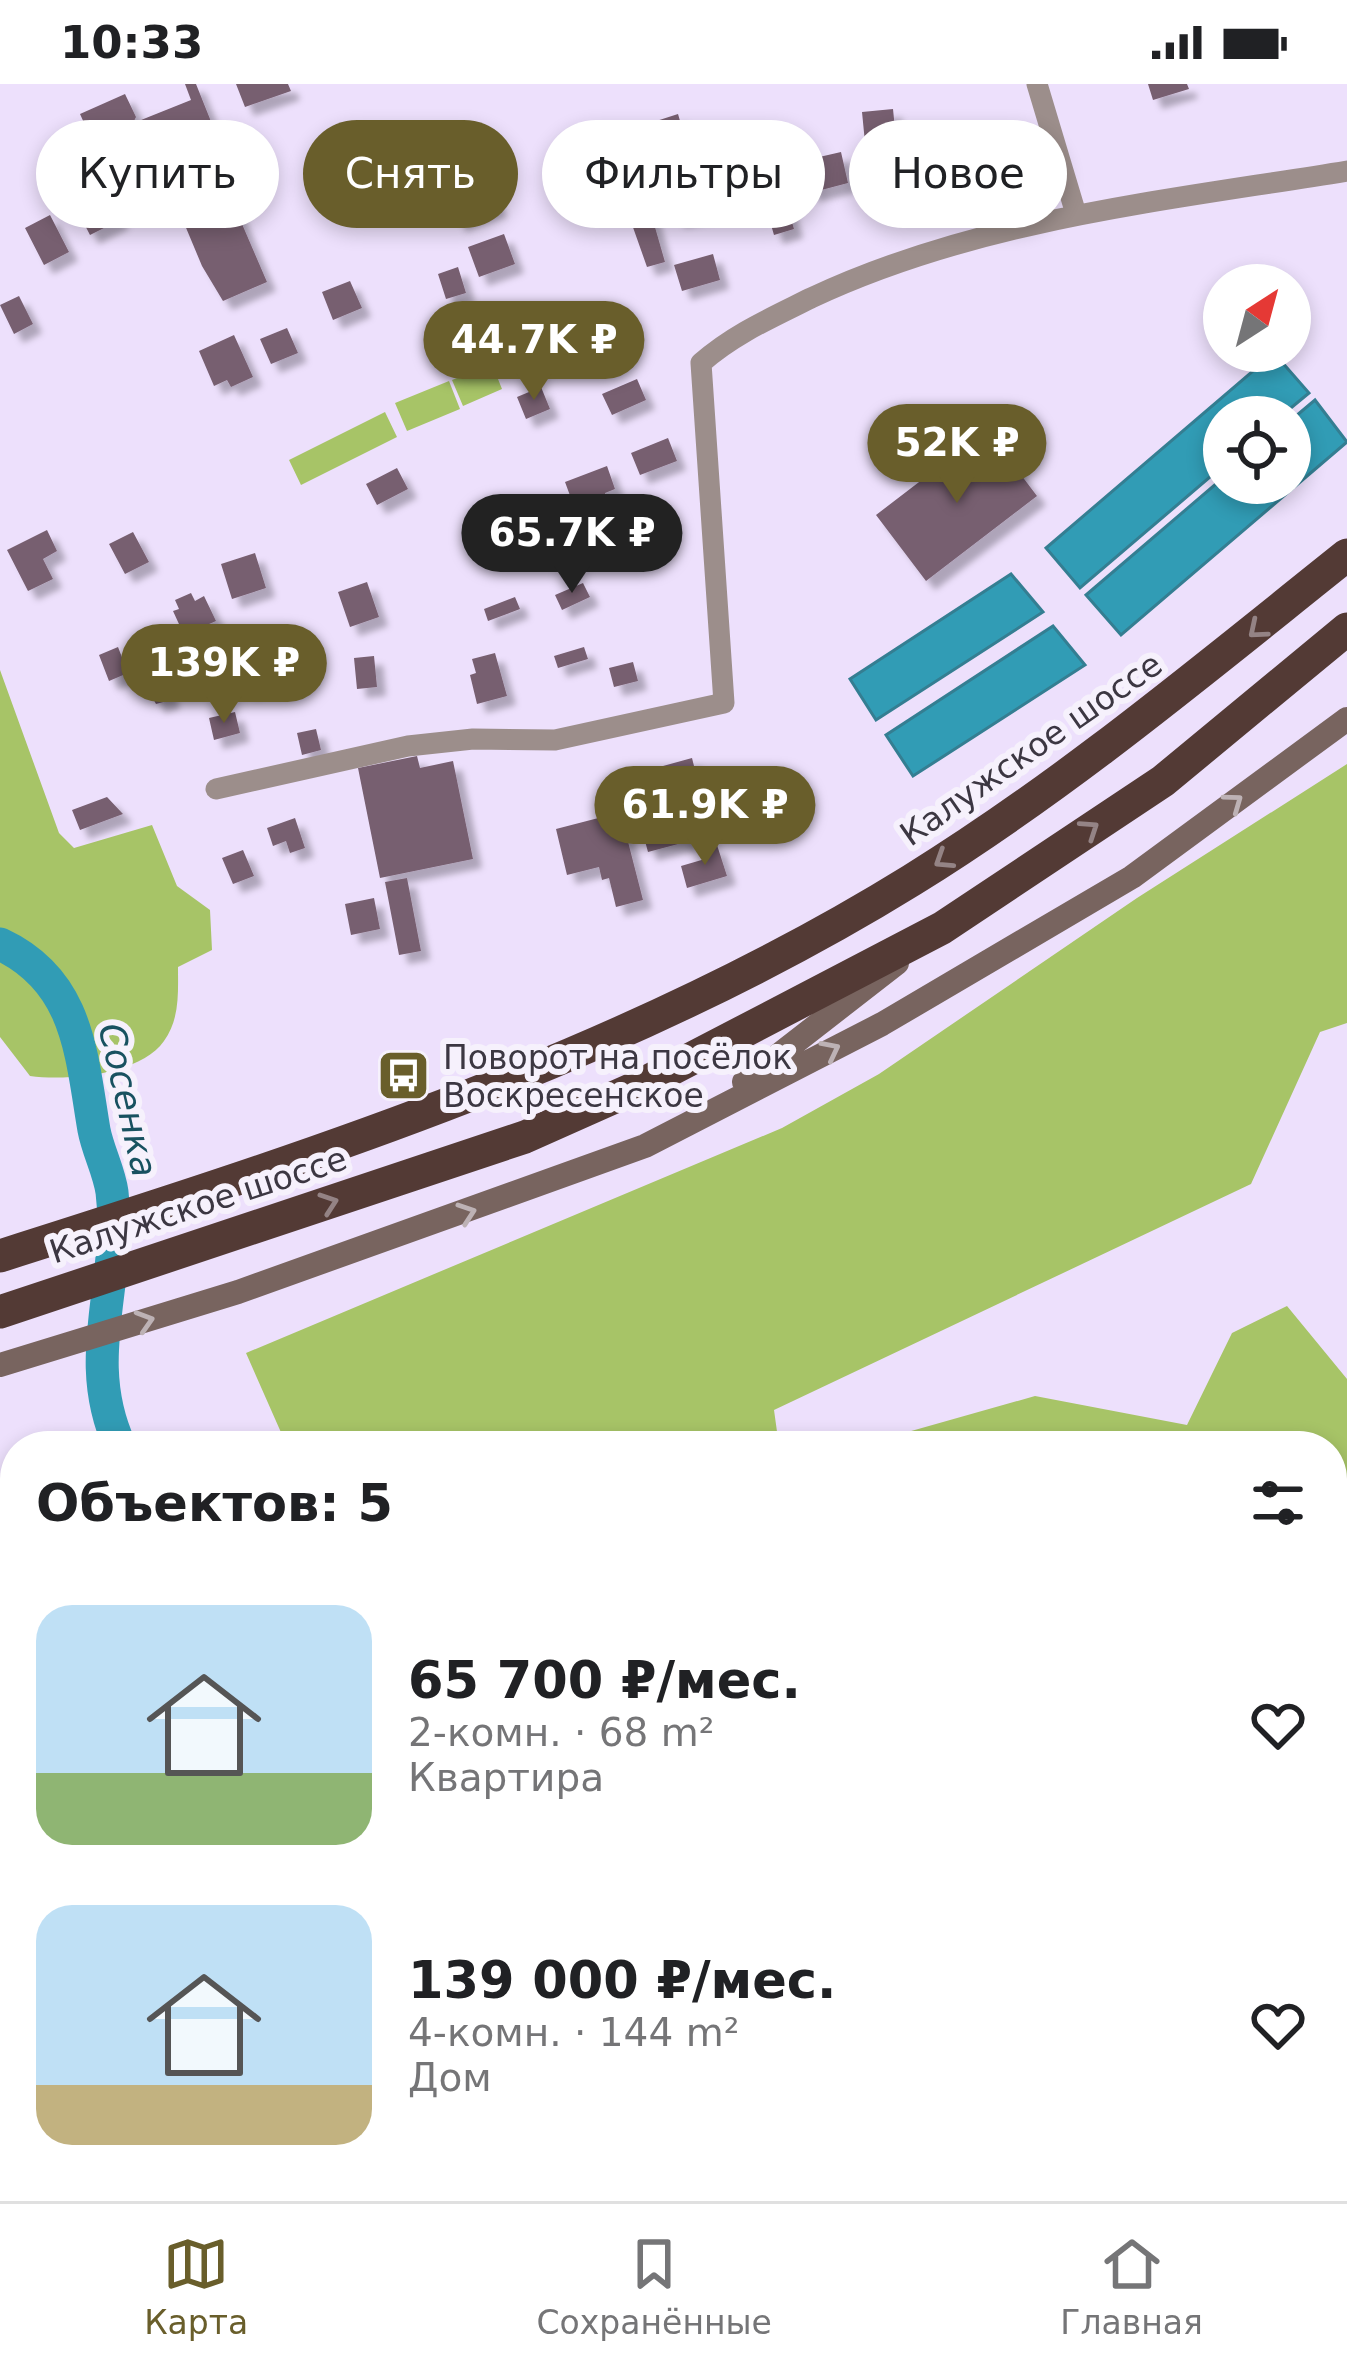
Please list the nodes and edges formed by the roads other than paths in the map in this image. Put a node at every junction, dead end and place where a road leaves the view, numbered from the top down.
1 (1037, 84) edge
2 (1347, 171) edge
3 (1076, 214) junction
4 (1347, 555) edge
5 (1347, 629) edge
6 (1347, 718) edge
7 (216, 789) dead end
8 (942, 928) junction
9 (689, 1122) junction
10 (0, 1256) edge
11 (0, 1312) edge
12 (0, 1365) edge

1 - 3 street
2 - 3 street
3 - 7 street
4 -> 10 highway, Калужское шоссе
8 -> 5 highway, Калужское шоссе
9 -> 6 main road
8 - 9 main road
11 -> 8 highway, Калужское шоссе
12 -> 9 main road

